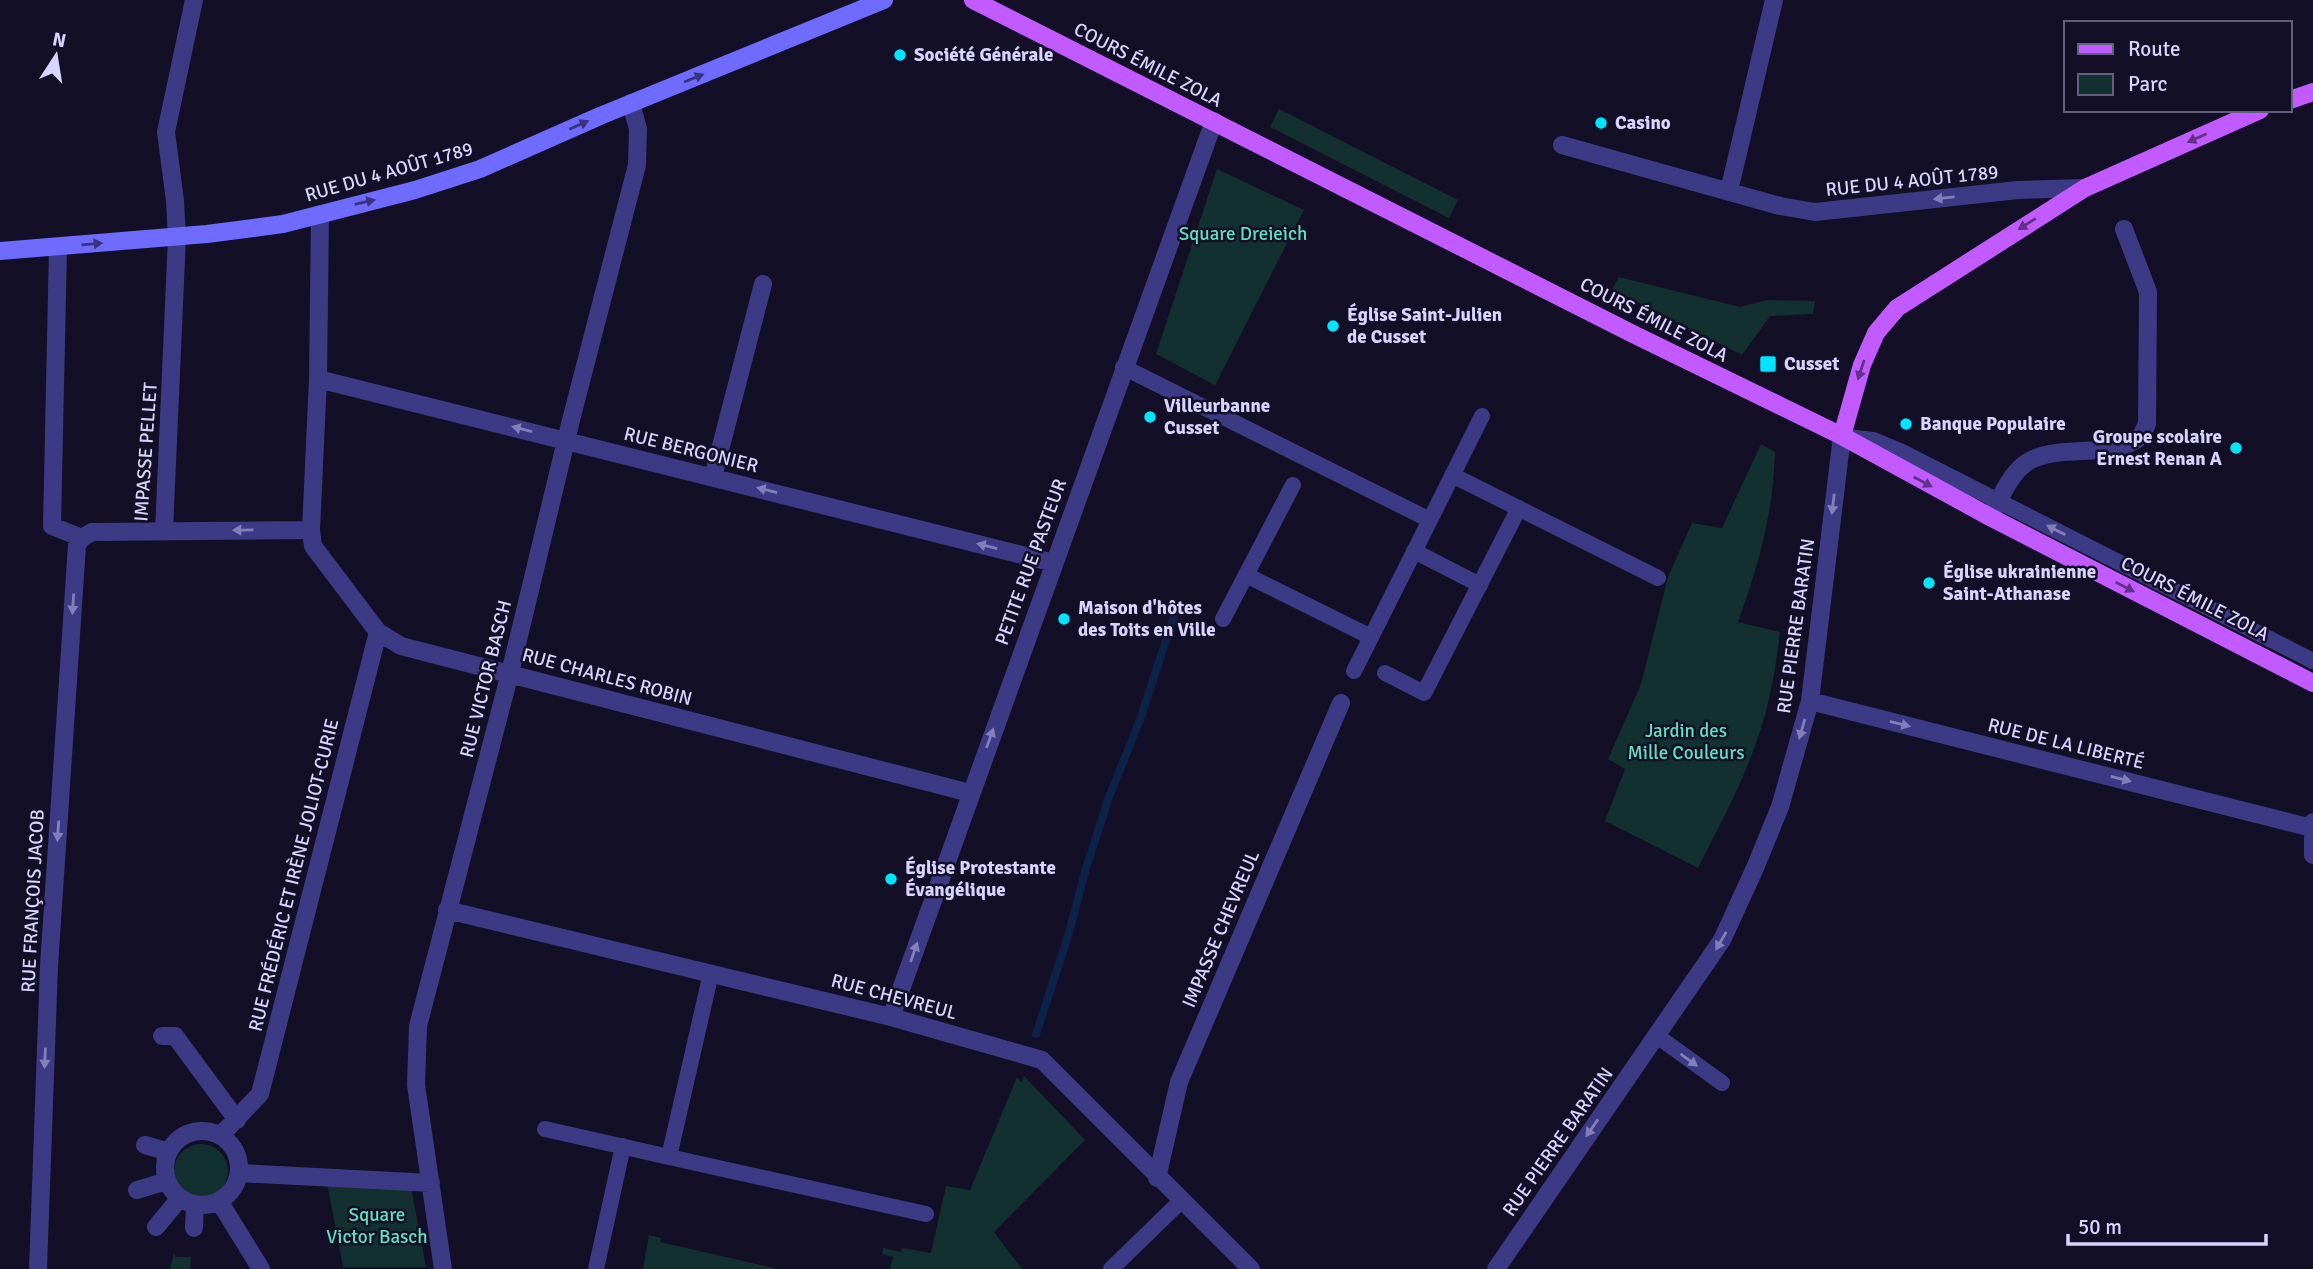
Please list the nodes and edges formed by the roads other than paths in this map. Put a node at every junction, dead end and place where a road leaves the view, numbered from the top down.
1 (194, 0) edge
2 (884, 0) edge
3 (973, 0) edge
4 (1774, 0) edge
5 (2313, 92) edge
6 (2292, 99) edge
7 (631, 103) junction
8 (2256, 112) edge
9 (1214, 121) junction
10 (1562, 145) dead end
11 (2085, 188) junction
12 (1729, 191) junction
13 (320, 214) junction
14 (2124, 229) dead end
15 (177, 237) junction
16 (58, 247) junction
17 (0, 251) edge
18 (763, 284) dead end
19 (1124, 367) junction
20 (318, 379) junction
21 (1482, 416) dead end
22 (1842, 436) junction
23 (566, 440) junction
24 (1452, 475) junction
25 (713, 477) junction
26 (1293, 485) dead end
27 (1999, 501) junction
28 (1518, 508) junction
29 (1990, 517) junction
30 (1430, 520) junction
31 (311, 530) junction
32 (164, 531) junction
33 (82, 538) junction
34 (1414, 551) junction
35 (1054, 563) junction
36 (1246, 575) junction
37 (1658, 578) dead end
38 (1479, 585) junction
39 (1223, 619) dead end
40 (378, 632) junction
41 (1371, 637) junction
42 (2313, 661) edge
43 (1354, 671) dead end
44 (510, 673) junction
45 (1385, 673) dead end
46 (2313, 683) edge
47 (1810, 701) junction
48 (1341, 703) dead end
49 (970, 793) junction
50 (2313, 821) edge
51 (2312, 828) edge
52 (2313, 855) edge
53 (447, 910) junction
54 (711, 973) junction
55 (891, 1017) junction
56 (162, 1035) dead end
57 (1657, 1036) junction
58 (1722, 1083) dead end
59 (236, 1120) junction
60 (545, 1129) dead end
61 (220, 1136) junction
62 (145, 1145) dead end
63 (623, 1146) junction
64 (169, 1152) junction
65 (669, 1157) junction
66 (239, 1173) junction
67 (1157, 1178) junction
68 (167, 1181) junction
69 (430, 1183) junction
70 (137, 1190) dead end
71 (187, 1201) junction
72 (219, 1201) junction
73 (1181, 1201) junction
74 (926, 1214) dead end
75 (156, 1227) dead end
76 (194, 1228) dead end
77 (38, 1269) edge
78 (261, 1269) edge
79 (443, 1269) edge
80 (596, 1269) edge
81 (1111, 1269) edge
82 (1251, 1269) edge
83 (1496, 1269) edge

1 - 15 street, IMPASSE PELLET
7 -> 2 main road, RUE DU 4 AOÛT 1789
3 - 9 main road, COURS ÉMILE ZOLA
4 - 12 street
5 - 6 main road
13 -> 7 main road, RUE DU 4 AOÛT 1789
7 - 23 street, RUE VICTOR BASCH
8 -> 11 main road, RUE DU 4 AOÛT 1789
9 - 19 street, PETITE RUE PASTEUR
9 - 22 main road, COURS ÉMILE ZOLA
10 - 12 street, RUE DU 4 AOÛT 1789
11 -> 12 street, RUE DU 4 AOÛT 1789
11 -> 22 main road, RUE PIERRE BARATIN
13 - 15 main road, RUE DU 4 AOÛT 1789
13 - 20 street, RUE CHARLES ROBIN
14 - 27 street
16 -> 15 main road, RUE DU 4 AOÛT 1789
15 - 32 street, IMPASSE PELLET
16 - 17 main road, RUE DU 4 AOÛT 1789
16 - 33 street
18 - 25 street
19 - 30 lane
19 - 35 street, PETITE RUE PASTEUR
23 -> 20 street, RUE BERGONIER
20 - 31 street, RUE CHARLES ROBIN
21 - 24 lane
22 - 27 lane
22 -> 29 main road, COURS ÉMILE ZOLA
22 -> 47 street, RUE PIERRE BARATIN
23 - 25 street, RUE BERGONIER
23 - 44 street, RUE VICTOR BASCH
24 - 28 lane
24 - 30 lane
35 -> 25 street, RUE BERGONIER
26 - 36 lane
27 - 29 street
42 -> 27 lane
28 - 37 lane
28 - 38 lane
29 -> 46 main road, COURS ÉMILE ZOLA
30 - 34 lane
31 -> 32 street
31 - 40 street, RUE CHARLES ROBIN
32 - 33 street, IMPASSE PELLET
33 -> 77 street, RUE FRANÇOIS JACOB
34 - 38 lane
34 - 41 lane
49 -> 35 street, PETITE RUE PASTEUR
36 - 39 lane
36 - 41 lane
38 - 45 lane
40 - 44 street, RUE CHARLES ROBIN
40 - 59 street, RUE FRÉDÉRIC ET IRÈNE JOLIOT-CURIE
41 - 43 lane
44 - 49 street, RUE CHARLES ROBIN
44 - 53 street, RUE VICTOR BASCH
47 -> 51 street, RUE DE LA LIBERTÉ
47 -> 57 street, RUE PIERRE BARATIN
48 - 67 street, IMPASSE CHEVREUL
55 -> 49 street, PETITE RUE PASTEUR
50 - 51 street
51 - 52 street
53 - 54 street, RUE CHEVREUL
53 - 69 street, RUE VICTOR BASCH
54 - 55 street, RUE CHEVREUL
54 - 65 lane
55 - 67 street, RUE CHEVREUL
56 - 59 street
57 -> 58 lane
57 -> 83 street, RUE PIERRE BARATIN
59 - 61 street, RUE FRÉDÉRIC ET IRÈNE JOLIOT-CURIE
60 - 63 lane
61 - 64 street
61 - 66 street
62 - 64 street
63 - 65 lane
63 - 80 lane
64 - 68 street
65 - 74 lane
66 - 69 street
66 - 72 street
67 - 73 street, RUE CHEVREUL
68 - 70 street
68 - 71 street
69 - 79 street, RUE VICTOR BASCH
71 - 72 street
71 - 75 street
71 - 76 street
72 - 78 street
73 - 81 lane
73 - 82 street, RUE CHEVREUL

